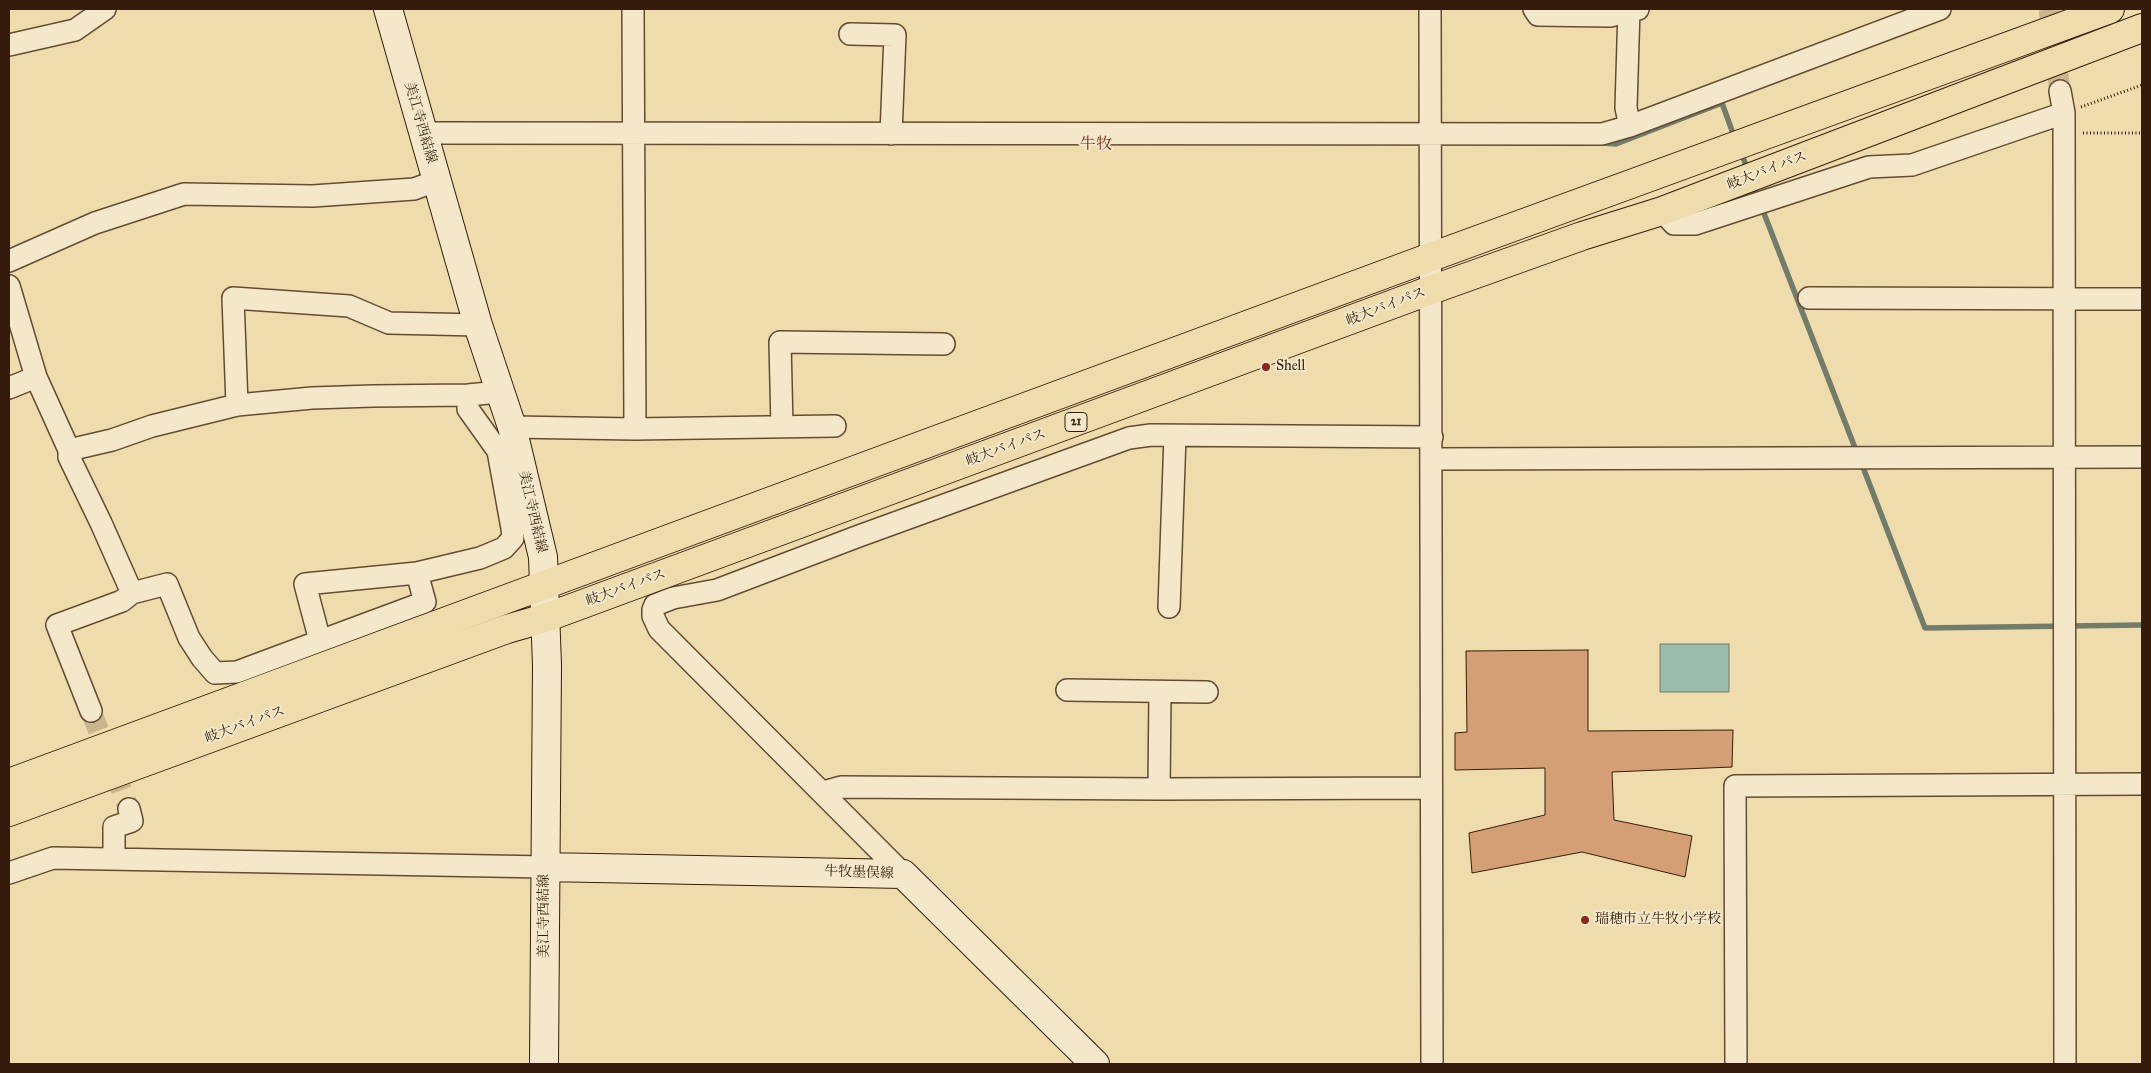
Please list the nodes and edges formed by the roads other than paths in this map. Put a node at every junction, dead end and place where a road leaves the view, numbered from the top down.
1 (105, 9) edge
2 (388, 9) edge
3 (632, 9) edge
4 (1430, 9) edge
5 (1534, 9) edge
6 (1940, 9) edge
7 (2110, 9) edge
8 (1632, 10) edge
9 (2142, 28) edge
10 (850, 34) dead end
11 (9, 45) edge
12 (2060, 91) tunnel mouth
13 (2064, 123) junction
14 (1630, 126) junction
15 (423, 133) junction
16 (1430, 133) junction
17 (632, 134) junction
18 (891, 134) junction
19 (436, 182) junction
20 (1662, 211) junction
21 (1431, 257) junction
22 (9, 261) edge
23 (9, 286) edge
24 (1431, 290) junction
25 (1809, 298) dead end
26 (2064, 299) junction
27 (2142, 299) edge
28 (478, 324) junction
29 (944, 344) dead end
30 (36, 377) junction
31 (9, 388) edge
32 (499, 392) junction
33 (468, 395) junction
34 (237, 405) junction
35 (835, 426) dead end
36 (512, 427) junction
37 (782, 427) junction
38 (635, 429) junction
39 (1175, 436) junction
40 (1432, 436) junction
41 (69, 450) junction
42 (2142, 457) edge
43 (2064, 458) junction
44 (1432, 459) junction
45 (417, 573) junction
46 (544, 585) junction
47 (132, 593) junction
48 (1165, 600) dead end
49 (545, 618) junction
50 (320, 641) junction
51 (1067, 690) dead end
52 (1160, 692) junction
53 (1207, 692) dead end
54 (91, 711) tunnel mouth
55 (9, 783) edge
56 (2142, 784) edge
57 (2063, 786) junction
58 (1430, 788) junction
59 (1159, 789) junction
60 (823, 792) junction
61 (129, 809) dead end
62 (9, 812) edge
63 (114, 859) junction
64 (545, 867) junction
65 (9, 872) edge
66 (903, 874) junction
67 (544, 1064) edge
68 (1095, 1064) edge
69 (1432, 1064) edge
70 (1736, 1064) edge
71 (2065, 1064) edge

1 - 11 street
2 - 15 main road, 美江寺西結線
3 - 17 street
4 - 16 street
5 - 8 street
6 - 14 street
7 - 21 highway, 岐大バイパス / 21
8 - 14 street
9 - 20 highway, 岐大バイパス / 21
10 - 18 street
12 - 13 street
13 - 20 street
13 - 26 street
14 - 16 street
15 - 17 street
15 - 19 main road, 美江寺西結線
16 - 18 street
16 - 21 street
17 - 18 street
17 - 38 street
19 - 22 street
19 - 28 main road, 美江寺西結線
20 - 24 highway, 岐大バイパス / 21
21 - 24 street
21 - 46 highway, 岐大バイパス / 21
23 - 30 street
24 - 40 street
24 - 49 highway, 岐大バイパス / 21
25 - 26 street
26 - 27 street
26 - 43 street
28 - 32 main road, 美江寺西結線
28 - 34 street
29 - 37 street
30 - 31 street
30 - 41 street
32 - 33 street
32 - 36 main road, 美江寺西結線
33 - 34 street
33 - 45 street
34 - 41 street
35 - 37 street
36 - 38 street
36 - 46 main road, 美江寺西結線
37 - 38 street
39 - 40 street
39 - 48 street
39 - 60 street
40 - 44 street
41 - 47 street
42 - 43 street
43 - 44 street
43 - 57 street
44 - 58 street
45 - 50 street
45 - 50 street
46 - 49 main road, 美江寺西結線
46 - 55 highway, 岐大バイパス / 21
47 - 50 street
47 - 54 street
49 - 62 highway, 岐大バイパス / 21
49 - 64 main road, 美江寺西結線
51 - 52 street
52 - 53 street
52 - 59 street
56 - 57 street
57 - 70 street
57 - 71 street
58 - 59 street
58 - 69 street
59 - 60 street
60 - 66 street
61 - 63 street
63 - 64 street
63 - 65 street
64 - 66 main road, 牛牧墨俣線
64 - 67 main road, 美江寺西結線
66 - 68 main road, 牛牧墨俣線

